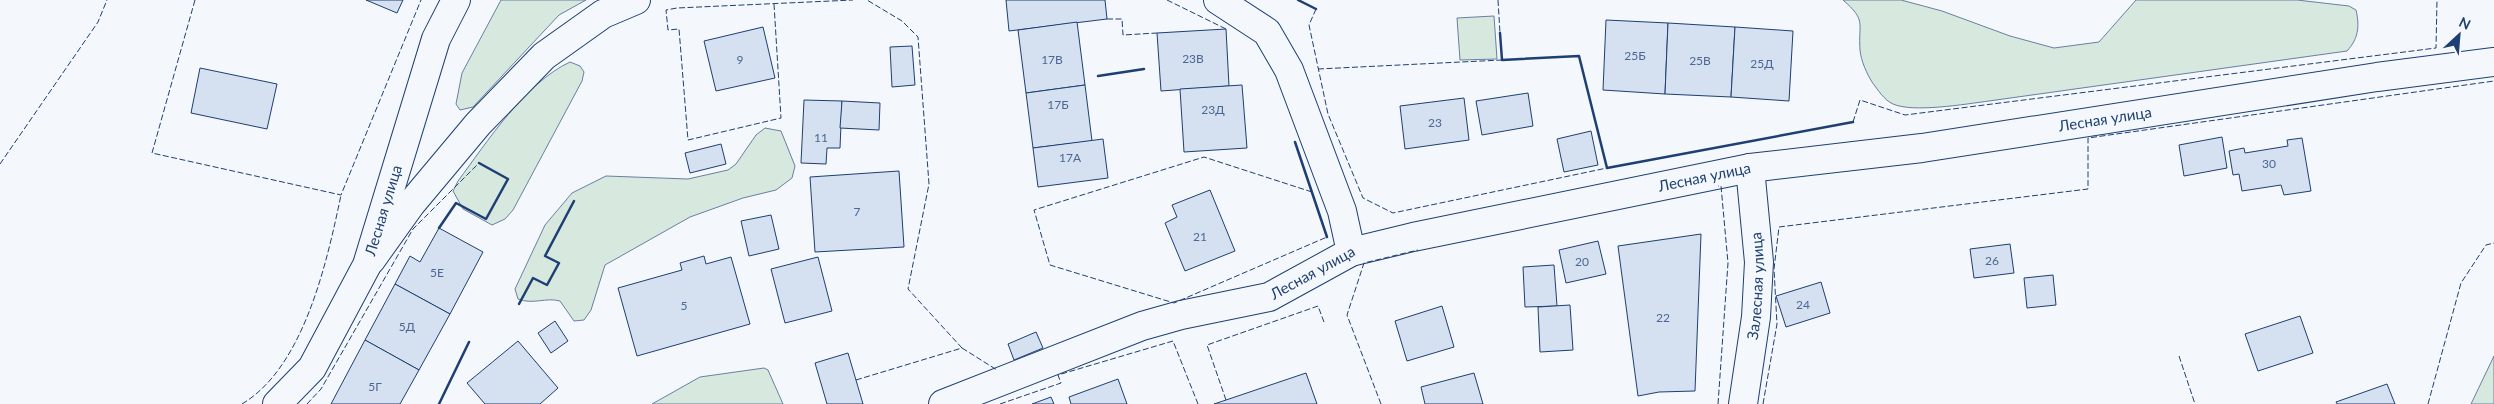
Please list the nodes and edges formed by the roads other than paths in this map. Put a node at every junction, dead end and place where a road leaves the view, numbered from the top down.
1 (456, 0) edge
2 (636, 0) edge
3 (1218, 0) edge
4 (2494, 62) edge
5 (1750, 168) junction
6 (1351, 252) junction
7 (367, 265) junction
8 (277, 404) edge
9 (943, 404) edge
10 (1743, 404) edge

1 - 7 street, Лесная улица
2 - 7 street
3 - 6 street
4 - 5 street, Лесная улица
5 - 6 street, Лесная улица
5 - 10 street, Залесная улица
6 - 9 street, Лесная улица
7 - 8 street, Лесная улица

